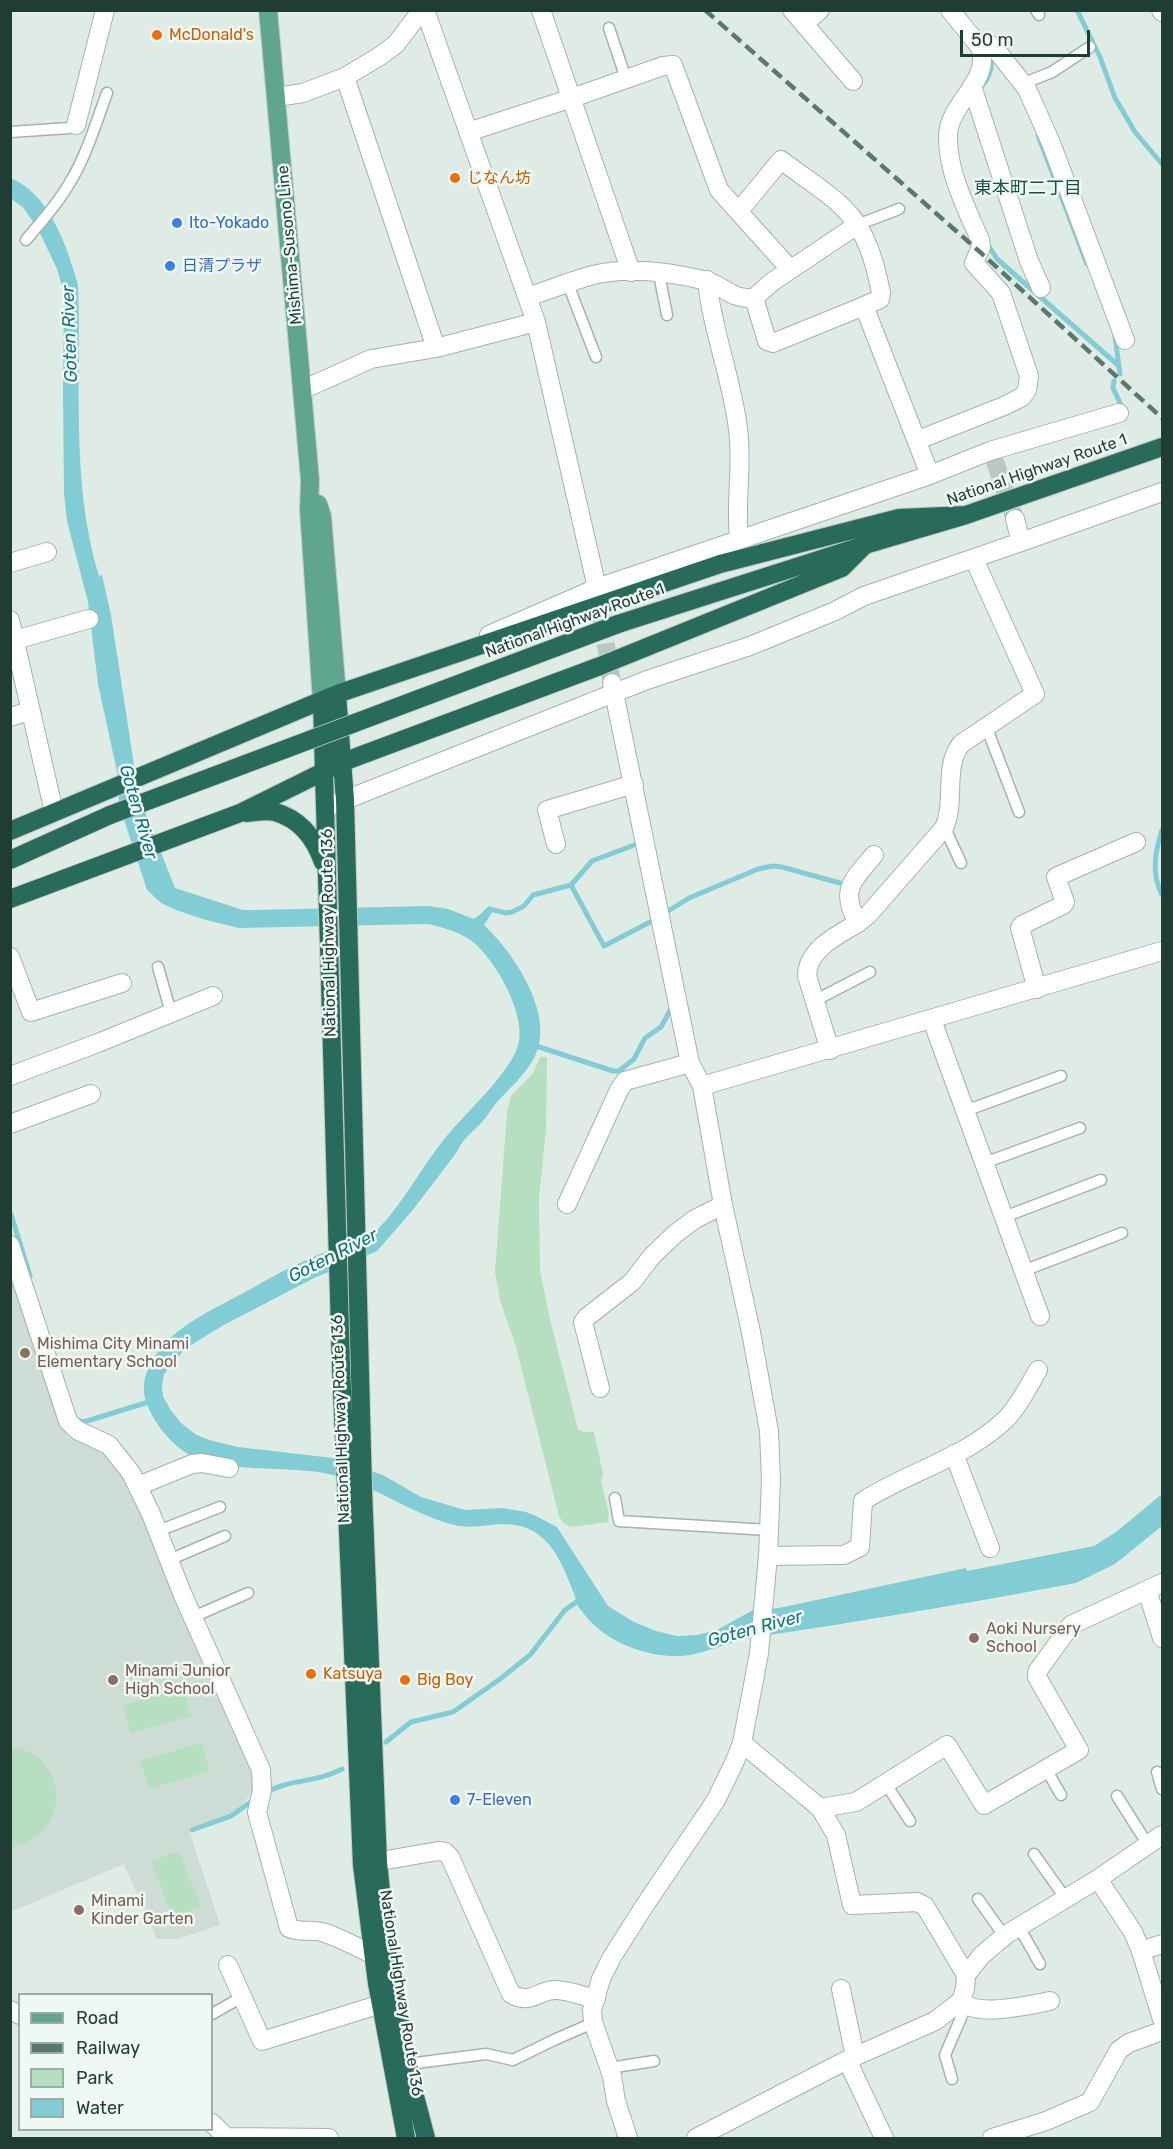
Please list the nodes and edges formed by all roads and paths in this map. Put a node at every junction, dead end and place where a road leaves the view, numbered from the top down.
1 (105, 10) edge
2 (268, 10) edge
3 (424, 10) edge
4 (541, 10) edge
5 (820, 10) edge
6 (950, 10) edge
7 (798, 17) edge
8 (609, 28) dead end
9 (980, 47) junction
10 (1090, 47) dead end
11 (345, 77) junction
12 (626, 79) junction
13 (853, 81) dead end
14 (1022, 84) junction
15 (974, 91) junction
16 (107, 93) dead end
17 (277, 97) junction
18 (572, 98) junction
19 (76, 125) joint
20 (10, 132) edge
21 (468, 132) junction
22 (898, 209) dead end
23 (739, 211) junction
24 (857, 225) junction
25 (27, 239) dead end
26 (790, 269) junction
27 (631, 272) junction
28 (659, 274) junction
29 (707, 280) junction
30 (568, 284) junction
31 (1041, 288) dead end
32 (527, 297) junction
33 (754, 298) junction
34 (864, 306) junction
35 (668, 315) dead end
36 (536, 322) junction
37 (1125, 340) dead end
38 (436, 348) junction
39 (596, 357) dead end
40 (302, 390) junction
41 (1119, 413) dead end
42 (918, 440) junction
43 (1162, 447) edge
44 (930, 475) junction
45 (1162, 492) edge
46 (966, 515) junction
47 (1015, 519) tunnel mouth
48 (740, 539) junction
49 (1021, 542) junction
50 (865, 545) junction
51 (47, 552) dead end
52 (974, 559) junction
53 (10, 563) edge
54 (597, 588) junction
55 (89, 619) dead end
56 (10, 620) edge
57 (15, 640) junction
58 (413, 669) junction
59 (613, 688) junction
60 (329, 698) junction
61 (30, 711) junction
62 (10, 717) edge
63 (986, 726) junction
64 (344, 762) junction
65 (324, 770) junction
66 (634, 784) junction
67 (345, 800) junction
68 (325, 808) junction
69 (54, 812) junction
70 (1020, 812) dead end
71 (240, 813) junction
72 (944, 826) junction
73 (10, 831) edge
74 (1136, 842) dead end
75 (556, 844) dead end
76 (874, 855) dead end
77 (10, 860) edge
78 (961, 863) dead end
79 (326, 869) junction
80 (10, 899) edge
81 (858, 923) junction
82 (1162, 951) edge
83 (10, 957) edge
84 (158, 967) dead end
85 (870, 972) dead end
86 (122, 983) dead end
87 (1037, 989) junction
88 (213, 996) dead end
89 (814, 1001) junction
90 (171, 1013) junction
91 (932, 1020) junction
92 (830, 1050) junction
93 (690, 1063) junction
94 (10, 1076) edge
95 (1061, 1076) dead end
96 (702, 1086) junction
97 (91, 1094) dead end
98 (965, 1111) junction
99 (10, 1124) edge
100 (1080, 1128) dead end
101 (984, 1163) junction
102 (1101, 1180) dead end
103 (567, 1204) dead end
104 (723, 1205) junction
105 (1004, 1217) junction
106 (1122, 1233) dead end
107 (10, 1245) edge
108 (1023, 1271) junction
109 (1040, 1316) dead end
110 (1038, 1370) dead end
111 (600, 1388) dead end
112 (954, 1454) junction
113 (354, 1462) junction
114 (229, 1468) dead end
115 (138, 1486) junction
116 (615, 1498) dead end
117 (220, 1507) dead end
118 (769, 1530) junction
119 (158, 1531) junction
120 (225, 1536) dead end
121 (990, 1548) dead end
122 (768, 1556) junction
123 (170, 1560) junction
124 (1155, 1586) edge
125 (248, 1593) dead end
126 (193, 1617) junction
127 (1162, 1638) edge
128 (742, 1743) junction
129 (1046, 1770) junction
130 (1158, 1772) dead end
131 (886, 1784) junction
132 (1162, 1789) edge
133 (1061, 1795) dead end
134 (1117, 1796) dead end
135 (820, 1808) junction
136 (910, 1821) dead end
137 (1155, 1840) edge
138 (1034, 1854) dead end
139 (370, 1863) junction
140 (1098, 1879) junction
141 (978, 1899) dead end
142 (1066, 1899) junction
143 (1012, 1932) junction
144 (1162, 1944) edge
145 (1141, 1951) junction
146 (372, 1954) junction
147 (1040, 1964) dead end
148 (228, 1965) dead end
149 (966, 1975) junction
150 (842, 1989) dead end
151 (242, 1997) junction
152 (596, 1999) junction
153 (1050, 2001) dead end
154 (963, 2003) junction
155 (381, 2004) junction
156 (213, 2013) edge
157 (1162, 2019) edge
158 (593, 2023) junction
159 (1162, 2031) edge
160 (851, 2059) junction
161 (654, 2061) dead end
162 (408, 2064) junction
163 (609, 2068) junction
164 (952, 2079) dead end
165 (213, 2124) edge
166 (227, 2138) edge
167 (329, 2139) edge
168 (406, 2139) edge
169 (426, 2139) edge
170 (628, 2139) edge
171 (696, 2139) edge
172 (884, 2139) edge
173 (993, 2139) edge

1 - 19 street
2 - 17 main road, Mishima-Susono Line
3 - 11 street
3 - 21 street
4 - 18 street
5 - 7 street
6 - 9 street
7 - 13 street
8 - 12 lane
9 - 14 street
9 - 15 street
10 - 14 lane
11 - 17 street
11 - 38 street
12 - 18 street
12 - 23 street
14 - 37 street
15 - 31 street
15 - 42 street
16 - 25 lane
17 - 40 main road, Mishima-Susono Line
18 - 21 street
18 - 27 street
19 - 20 lane
21 - 32 street
22 - 24 lane
23 - 24 street
23 - 26 street
24 - 26 street
24 - 34 street
26 - 33 street
27 - 28 street
27 - 30 street
28 - 29 street
28 - 35 lane
29 - 33 street
29 - 48 street
30 - 32 street
30 - 39 lane
32 - 36 street
33 - 34 street
34 - 42 street
36 - 38 street
36 - 54 street
38 - 40 street
40 - 60 main road, Mishima-Susono Line
41 - 44 street
42 - 44 street
43 - 46 highway, National Highway Route 1
44 - 48 street
45 - 49 street
46 - 50 highway, National Highway Route 1
46 - 58 highway
47 - 49 street
48 - 54 street
49 - 52 street
50 - 64 highway
50 - 77 highway, National Highway Route 1, bridge
51 - 53 street
52 - 59 street
52 - 63 street
54 - 58 street
55 - 57 street
56 - 57 street
57 - 61 street
58 - 60 highway
59 - 66 street
59 - 67 street
60 - 64 highway, National Highway Route 136
60 - 65 highway, National Highway Route 136
60 - 69 highway
61 - 62 street
61 - 69 street
63 - 70 lane
63 - 72 street
64 - 65 highway
64 - 67 highway, National Highway Route 136
65 - 68 highway, National Highway Route 136
65 - 71 highway
66 - 75 street
66 - 93 street
67 - 68 street
67 - 113 highway, National Highway Route 136
68 - 79 highway, National Highway Route 136
69 - 73 highway
71 - 79 highway
71 - 80 highway
72 - 78 lane
72 - 81 street
74 - 87 street
76 - 81 street
79 - 113 highway, National Highway Route 136
81 - 89 street
82 - 87 street
83 - 86 street
84 - 90 lane
85 - 89 lane
87 - 91 street
88 - 90 street
89 - 92 street
90 - 94 street
91 - 92 street
91 - 98 street
92 - 96 street
93 - 96 street
93 - 103 street
95 - 98 lane
96 - 104 street
97 - 99 street
98 - 101 street
100 - 101 lane
101 - 105 street
102 - 105 lane
104 - 111 street
104 - 118 street
105 - 108 street
106 - 108 lane
107 - 115 street
108 - 109 street
110 - 112 street
112 - 121 street
112 - 122 street
113 - 139 highway, National Highway Route 136
113 - 139 highway, National Highway Route 136
114 - 115 street
115 - 119 street
116 - 118 lane
117 - 119 lane
118 - 122 street
119 - 123 street
120 - 123 lane
122 - 128 street
123 - 126 street
124 - 127 street
124 - 129 street
125 - 126 lane
126 - 146 street
128 - 135 street
128 - 152 street
129 - 131 street
129 - 133 lane
130 - 132 lane
131 - 135 street
131 - 136 lane
134 - 137 lane
135 - 149 street
137 - 140 street
138 - 142 lane
139 - 146 highway, National Highway Route 136
139 - 152 street
139 - 162 highway, National Highway Route 136
140 - 142 street
140 - 145 street
141 - 143 lane
142 - 143 street
143 - 147 lane
143 - 149 street
144 - 145 street
145 - 157 street
146 - 155 highway, National Highway Route 136
148 - 151 street
149 - 154 street
150 - 160 street
151 - 155 street
151 - 156 lane
152 - 158 street
153 - 154 street
154 - 160 street
154 - 164 lane
155 - 168 highway, National Highway Route 136
158 - 162 lane
158 - 163 street
159 - 173 street
160 - 171 street
160 - 172 street
161 - 163 lane
162 - 169 highway, National Highway Route 136
163 - 170 street
165 - 166 street
166 - 167 street

